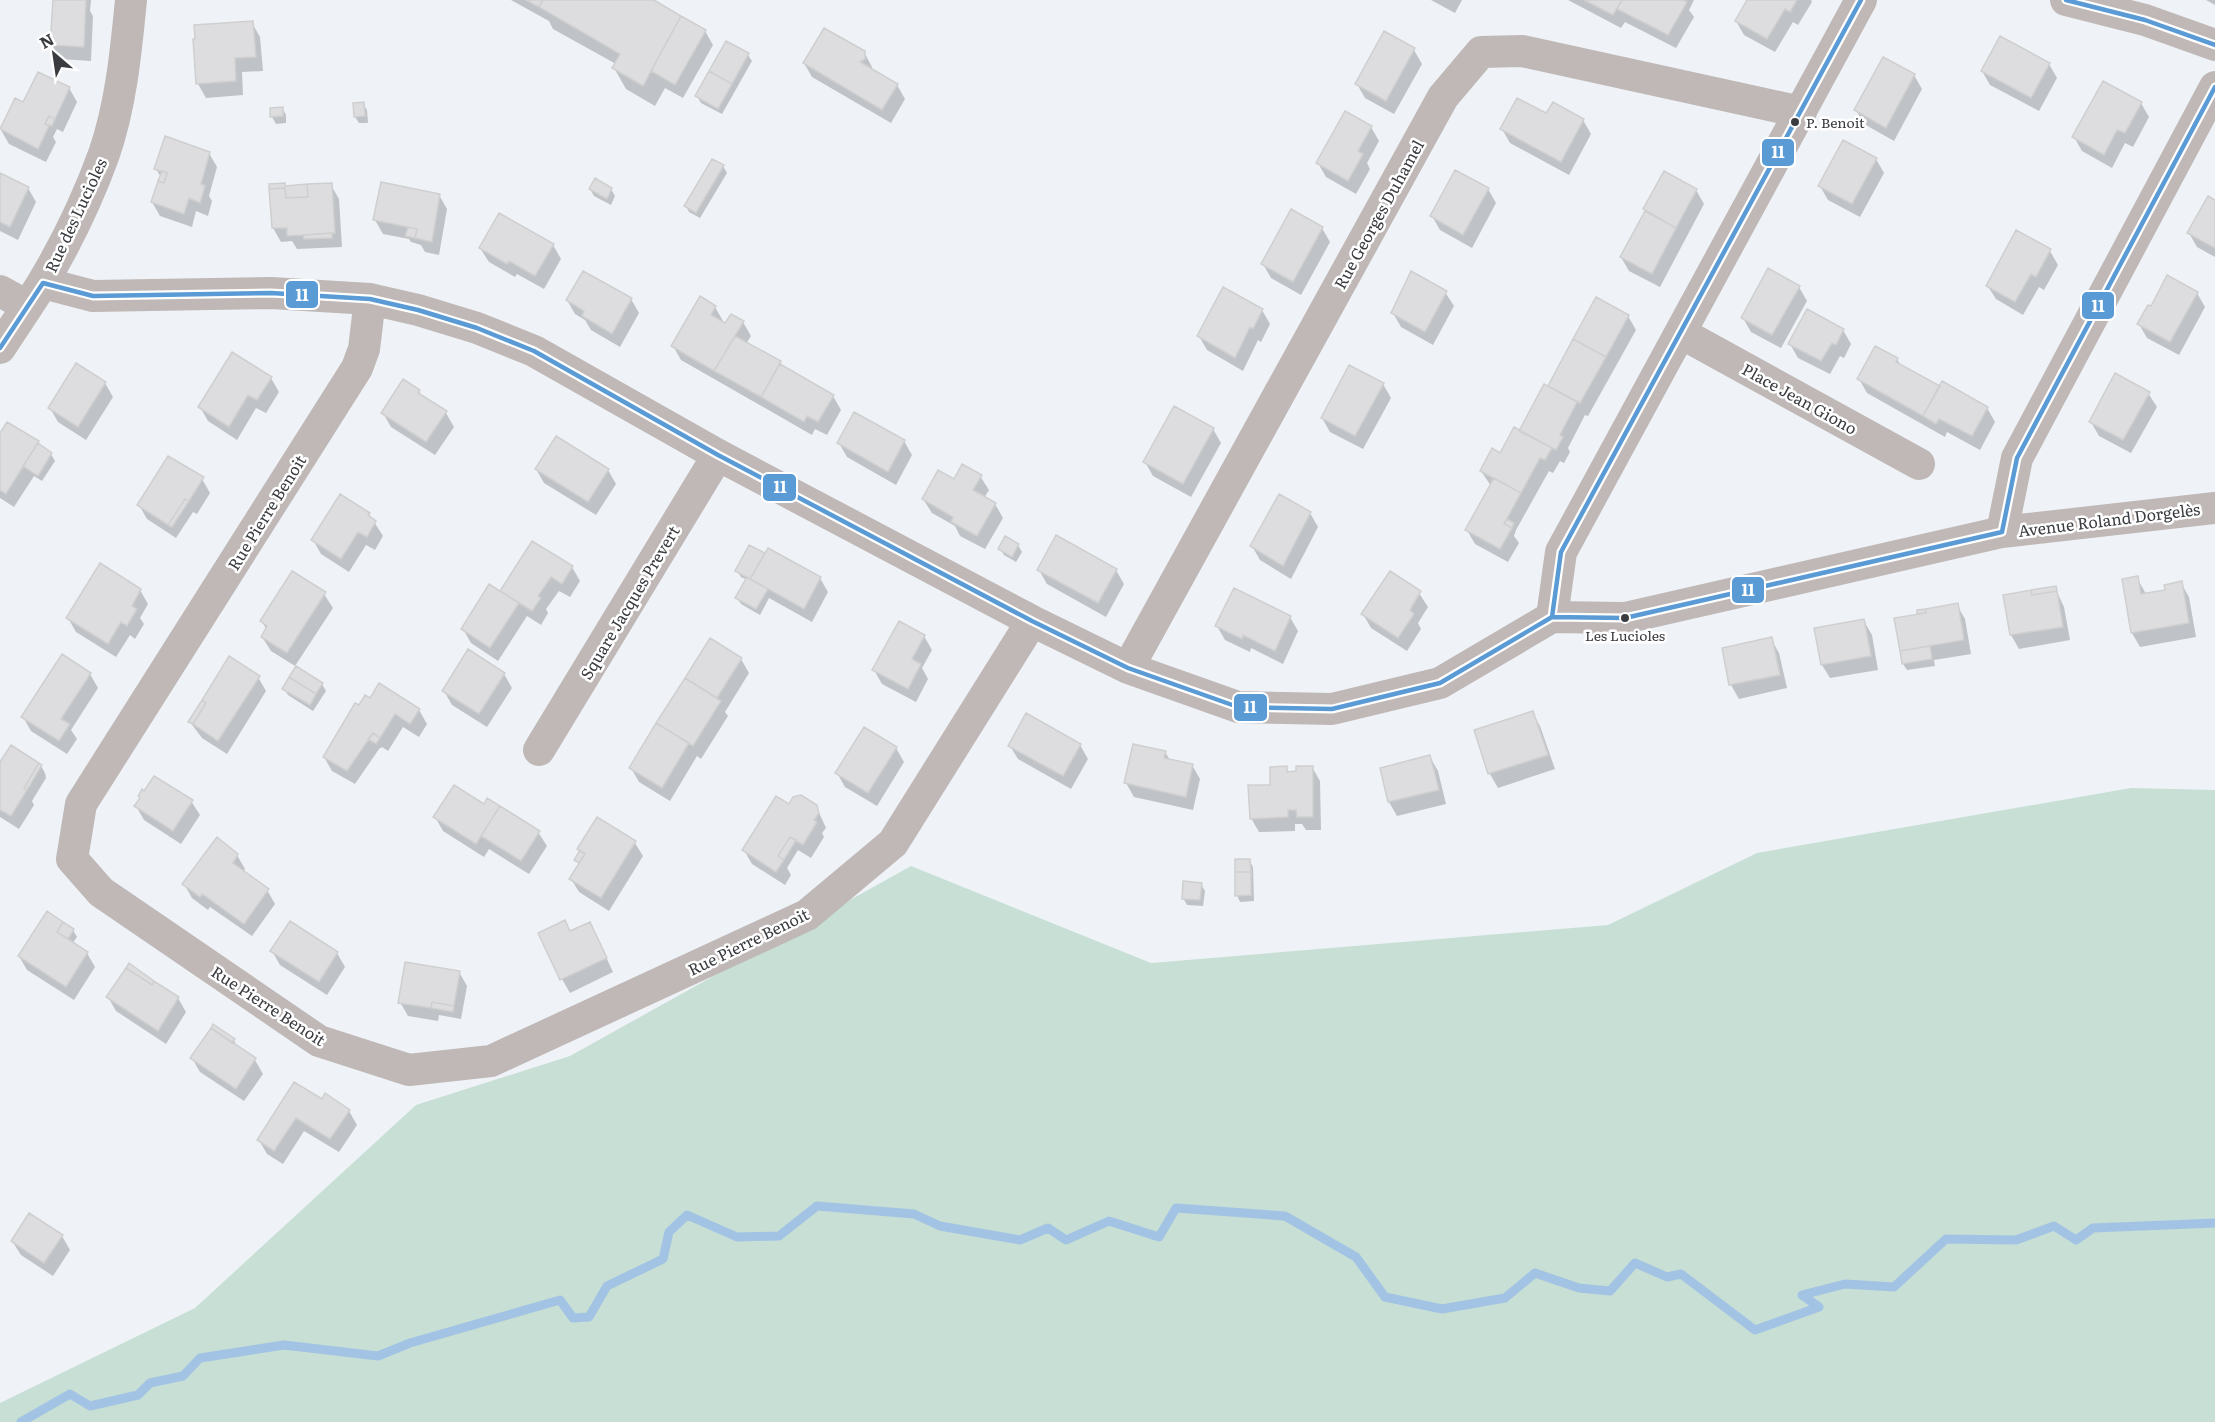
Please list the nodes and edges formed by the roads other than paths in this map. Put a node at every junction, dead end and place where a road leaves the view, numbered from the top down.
1 (131, 0) edge
2 (1861, 0) edge
3 (2066, 0) edge
4 (2215, 45) edge
5 (2215, 87) edge
6 (1801, 112) junction
7 (0, 291) edge
8 (35, 294) junction
9 (370, 299) junction
10 (1681, 333) junction
11 (0, 348) edge
12 (718, 455) junction
13 (1919, 464) dead end
14 (2215, 507) edge
15 (2002, 532) junction
16 (1552, 616) junction
17 (1032, 621) junction
18 (1128, 668) junction
19 (539, 750) dead end

1 - 8 street, Rue des Lucioles
2 - 6 street
3 - 4 street
5 - 15 street
6 - 10 street
6 - 18 street, Rue Georges Duhamel
7 - 8 street
8 - 9 street
8 - 11 street, Rue des Lucioles
9 - 12 street
9 - 17 street, Rue Pierre Benoit
10 - 13 street, Place Jean Giono
10 - 16 street
12 - 17 street
12 - 19 street, Square Jacques Prevert
14 - 15 street, Avenue Roland Dorgelès
15 - 16 street, Avenue Roland Dorgelès
16 - 18 street
17 - 18 street

